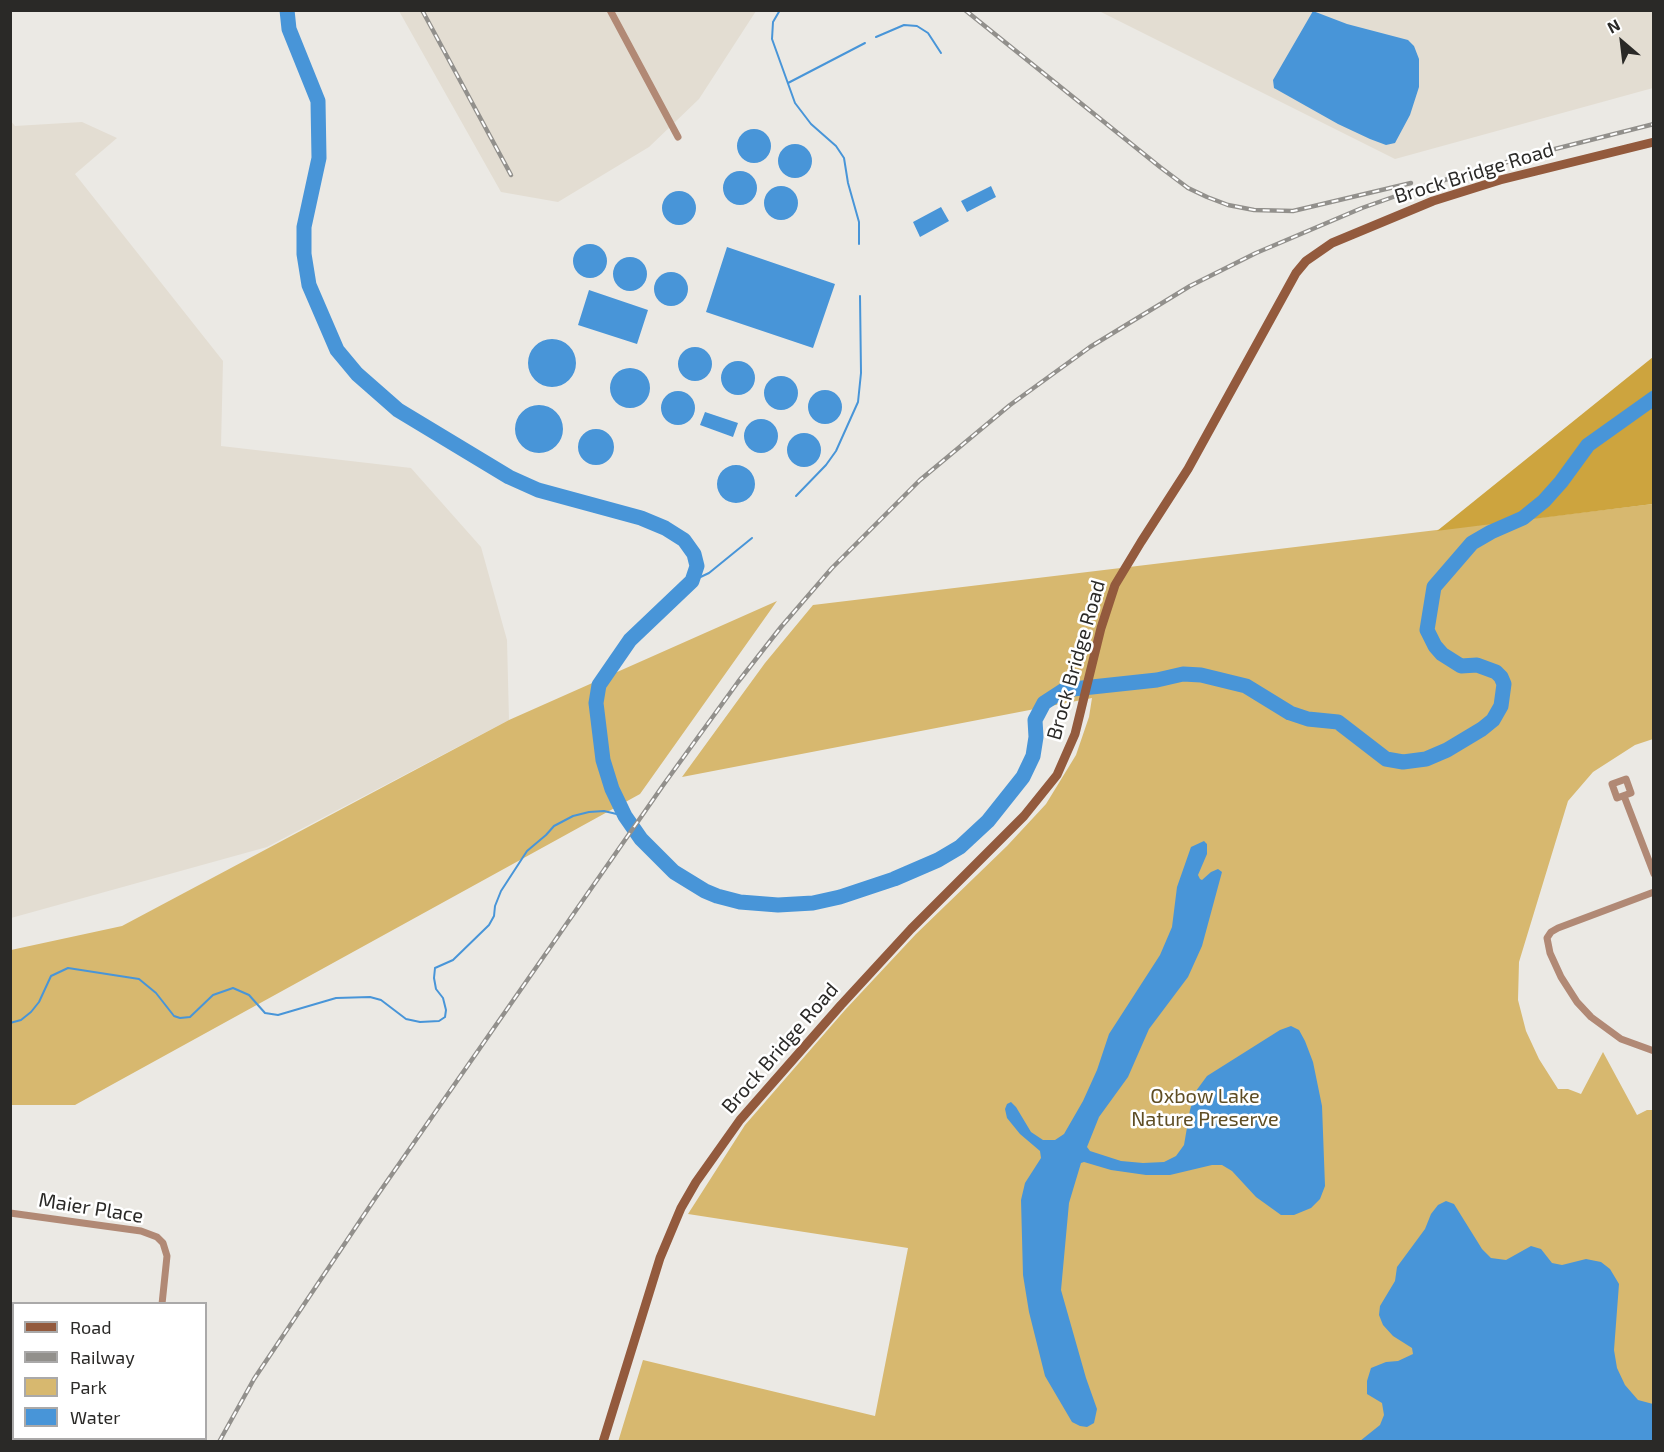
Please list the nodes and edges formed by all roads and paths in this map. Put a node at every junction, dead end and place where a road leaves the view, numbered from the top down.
1 (610, 10) edge
2 (678, 137) dead end
3 (1653, 142) edge
4 (1624, 796) dead end
5 (1653, 874) edge
6 (1653, 892) edge
7 (1653, 1051) edge
8 (10, 1212) edge
9 (162, 1302) edge
10 (603, 1442) edge

1 - 2 street
3 - 10 street, Brock Bridge Road
4 - 5 street
6 - 7 street
8 - 9 street, Maier Place

